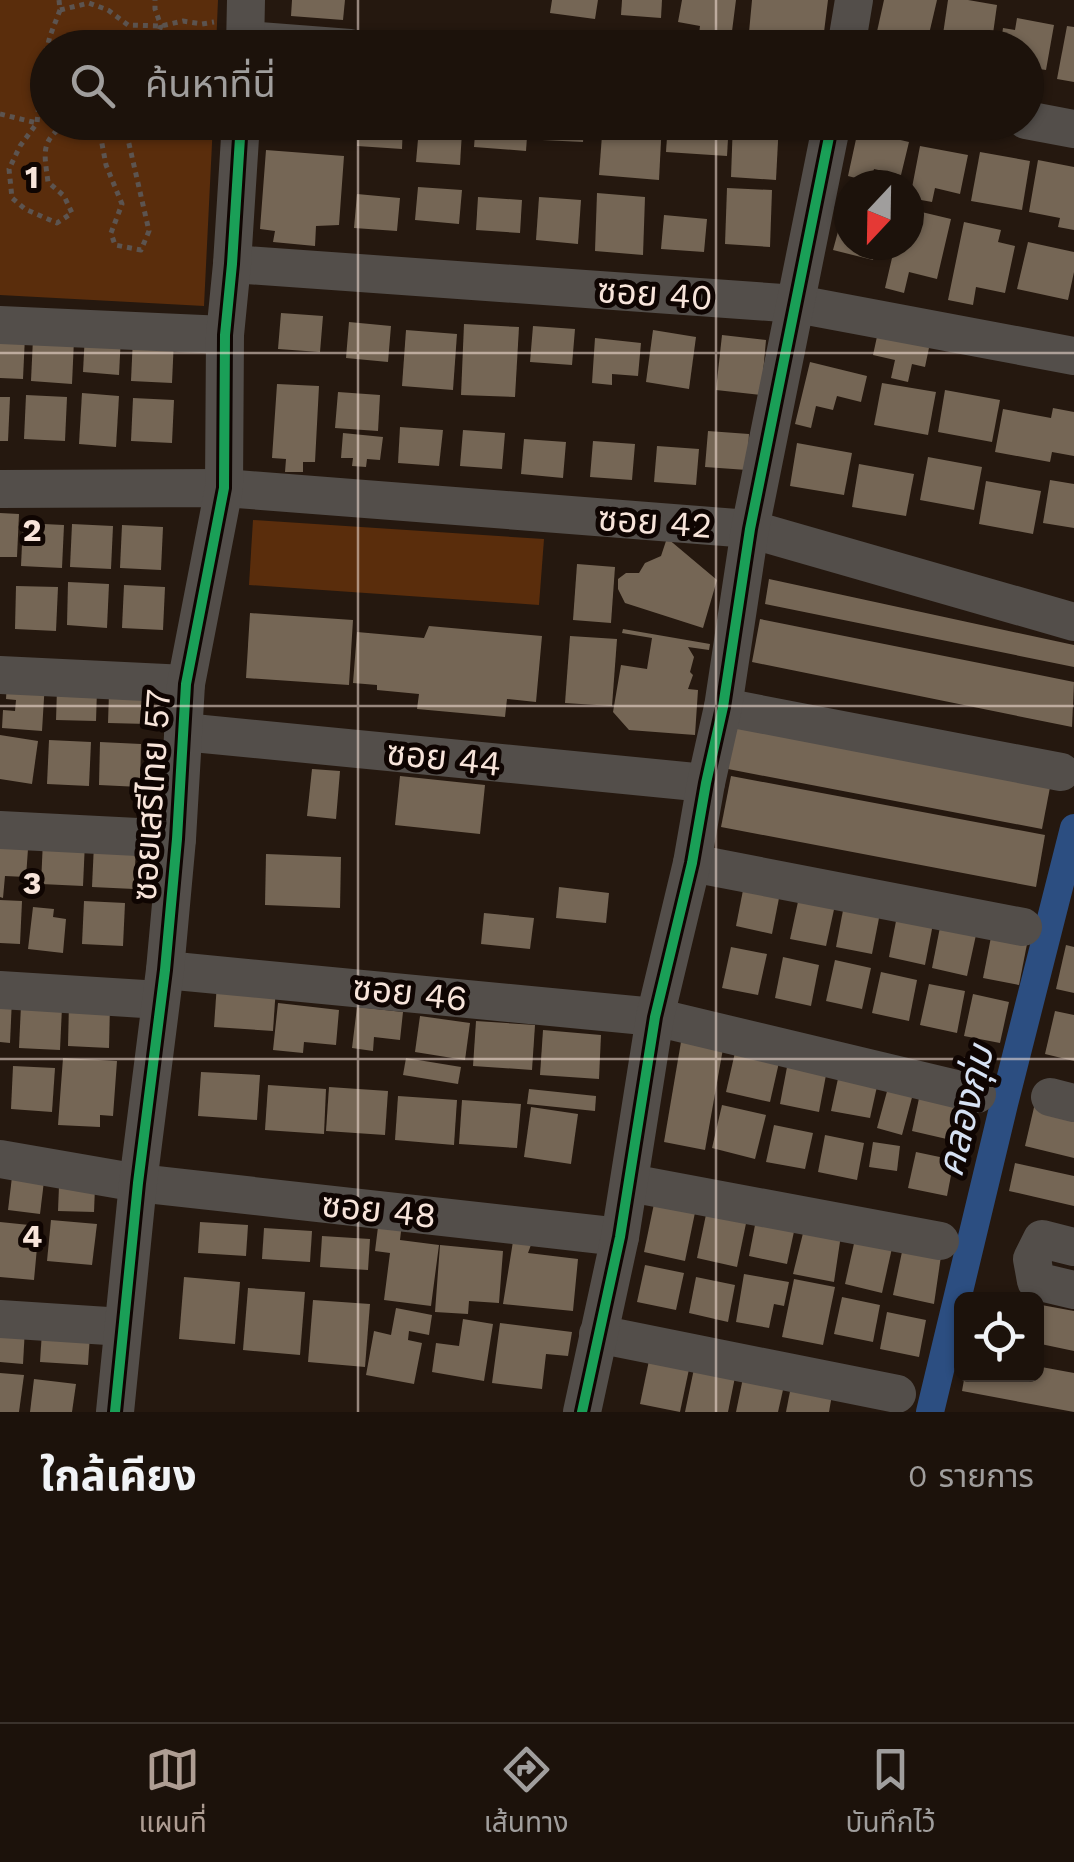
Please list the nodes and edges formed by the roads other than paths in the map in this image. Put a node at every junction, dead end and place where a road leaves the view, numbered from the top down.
1 (854, 0) edge
2 (849, 30) edge
3 (1044, 123) edge
4 (1074, 129) edge
5 (240, 140) edge
6 (829, 140) edge
7 (232, 264) junction
8 (797, 304) junction
9 (0, 324) edge
10 (224, 335) junction
11 (1074, 356) edge
12 (224, 488) junction
13 (0, 490) edge
14 (750, 529) junction
15 (1074, 622) edge
16 (0, 675) edge
17 (186, 684) junction
18 (723, 706) junction
19 (182, 732) junction
20 (1061, 772) dead end
21 (706, 783) junction
22 (0, 830) edge
23 (177, 838) junction
24 (692, 863) junction
25 (1023, 928) dead end
26 (163, 985) junction
27 (0, 990) edge
28 (655, 1017) junction
29 (977, 1094) dead end
30 (0, 1159) edge
31 (138, 1183) junction
32 (630, 1183) junction
33 (620, 1237) junction
34 (940, 1242) dead end
35 (1074, 1247) edge
36 (1074, 1290) edge
37 (0, 1319) edge
38 (123, 1327) junction
39 (598, 1334) junction
40 (897, 1394) dead end
41 (125, 1411) edge
42 (582, 1412) edge

1 - 2 street
3 - 4 street
5 - 7 street, ซอยเสรีไทย 57
6 - 8 street
7 - 8 street, ซอย 40
7 - 10 street, ซอยเสรีไทย 57
8 - 11 street, ซอย 40
8 - 14 street
9 - 10 street
10 - 12 street, ซอยเสรีไทย 57
12 - 13 street, ซอย 42
12 - 14 street, ซอย 42
12 - 17 street, ซอยเสรีไทย 57
14 - 15 street, ซอย 42
14 - 18 street
16 - 17 street
17 - 19 street, ซอยเสรีไทย 57
18 - 20 street
18 - 21 street
19 - 21 street, ซอย 44
19 - 23 street, ซอยเสรีไทย 57
21 - 24 street
22 - 23 street
23 - 26 street, ซอยเสรีไทย 57
24 - 25 street
24 - 28 street
26 - 27 street, ซอย 46
26 - 28 street, ซอย 46
26 - 31 street, ซอยเสรีไทย 57
28 - 29 street, ซอย 46
28 - 32 street
30 - 31 street, ซอย 48
31 - 33 street, ซอย 48
31 - 38 street, ซอยเสรีไทย 57
32 - 33 street
32 - 34 street
33 - 39 street
35 - 36 street
37 - 38 street
38 - 41 street, ซอยเสรีไทย 57
39 - 40 street
39 - 42 street

